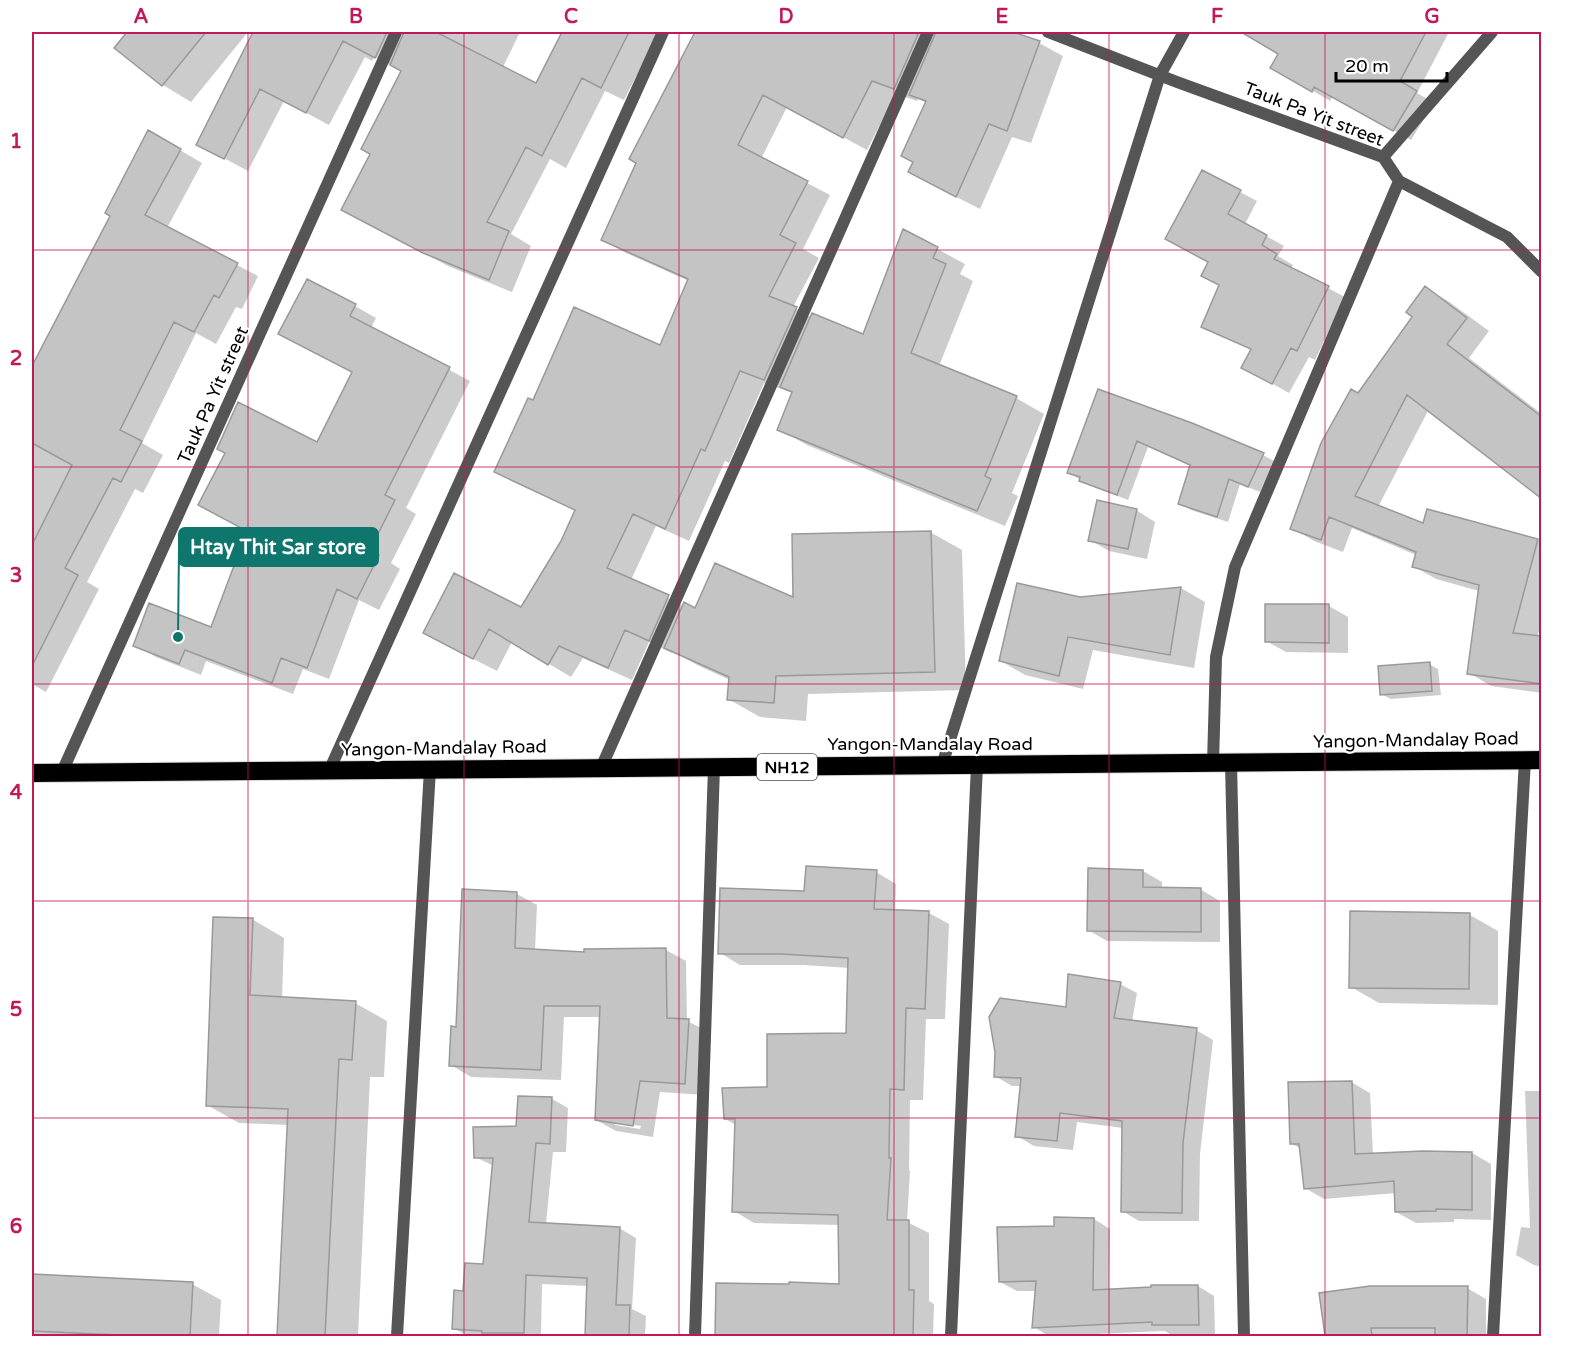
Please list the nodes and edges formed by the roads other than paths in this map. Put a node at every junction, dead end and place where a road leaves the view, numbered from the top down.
1 (396, 32) edge
2 (663, 32) edge
3 (928, 32) edge
4 (1048, 32) edge
5 (1184, 32) edge
6 (1492, 32) edge
7 (1160, 75) junction
8 (1383, 157) junction
9 (1399, 182) junction
10 (1542, 272) edge
11 (1533, 760) edge
12 (1222, 763) junction
13 (942, 765) junction
14 (977, 765) junction
15 (714, 767) junction
16 (601, 768) junction
17 (430, 769) junction
18 (329, 771) junction
19 (62, 772) junction
20 (32, 773) edge
21 (397, 1336) edge
22 (695, 1336) edge
23 (951, 1336) edge
24 (1244, 1336) edge
25 (1493, 1336) edge

1 - 19 street, Tauk Pa Yit street
2 - 18 street
3 - 16 street
4 - 7 street, Tauk Pa Yit street
5 - 7 street
6 - 8 street
7 - 8 street, Tauk Pa Yit street
7 - 13 street
8 - 9 street, Tauk Pa Yit street
9 - 10 street
9 - 12 street
11 - 12 highway, Yangon-Mandalay Road / NH12
11 - 25 street
12 - 14 highway, Yangon-Mandalay Road / NH12
12 - 24 street
13 - 14 highway, Yangon-Mandalay Road / NH12
13 - 15 highway, Yangon-Mandalay Road / NH12
14 - 23 street
15 - 16 highway, Yangon-Mandalay Road / NH12
15 - 22 street
16 - 17 highway, Yangon-Mandalay Road / NH12
17 - 18 highway, Yangon-Mandalay Road / NH12
17 - 21 street
18 - 19 highway, Yangon-Mandalay Road / NH12
19 - 20 highway, Yangon-Mandalay Road / NH12

